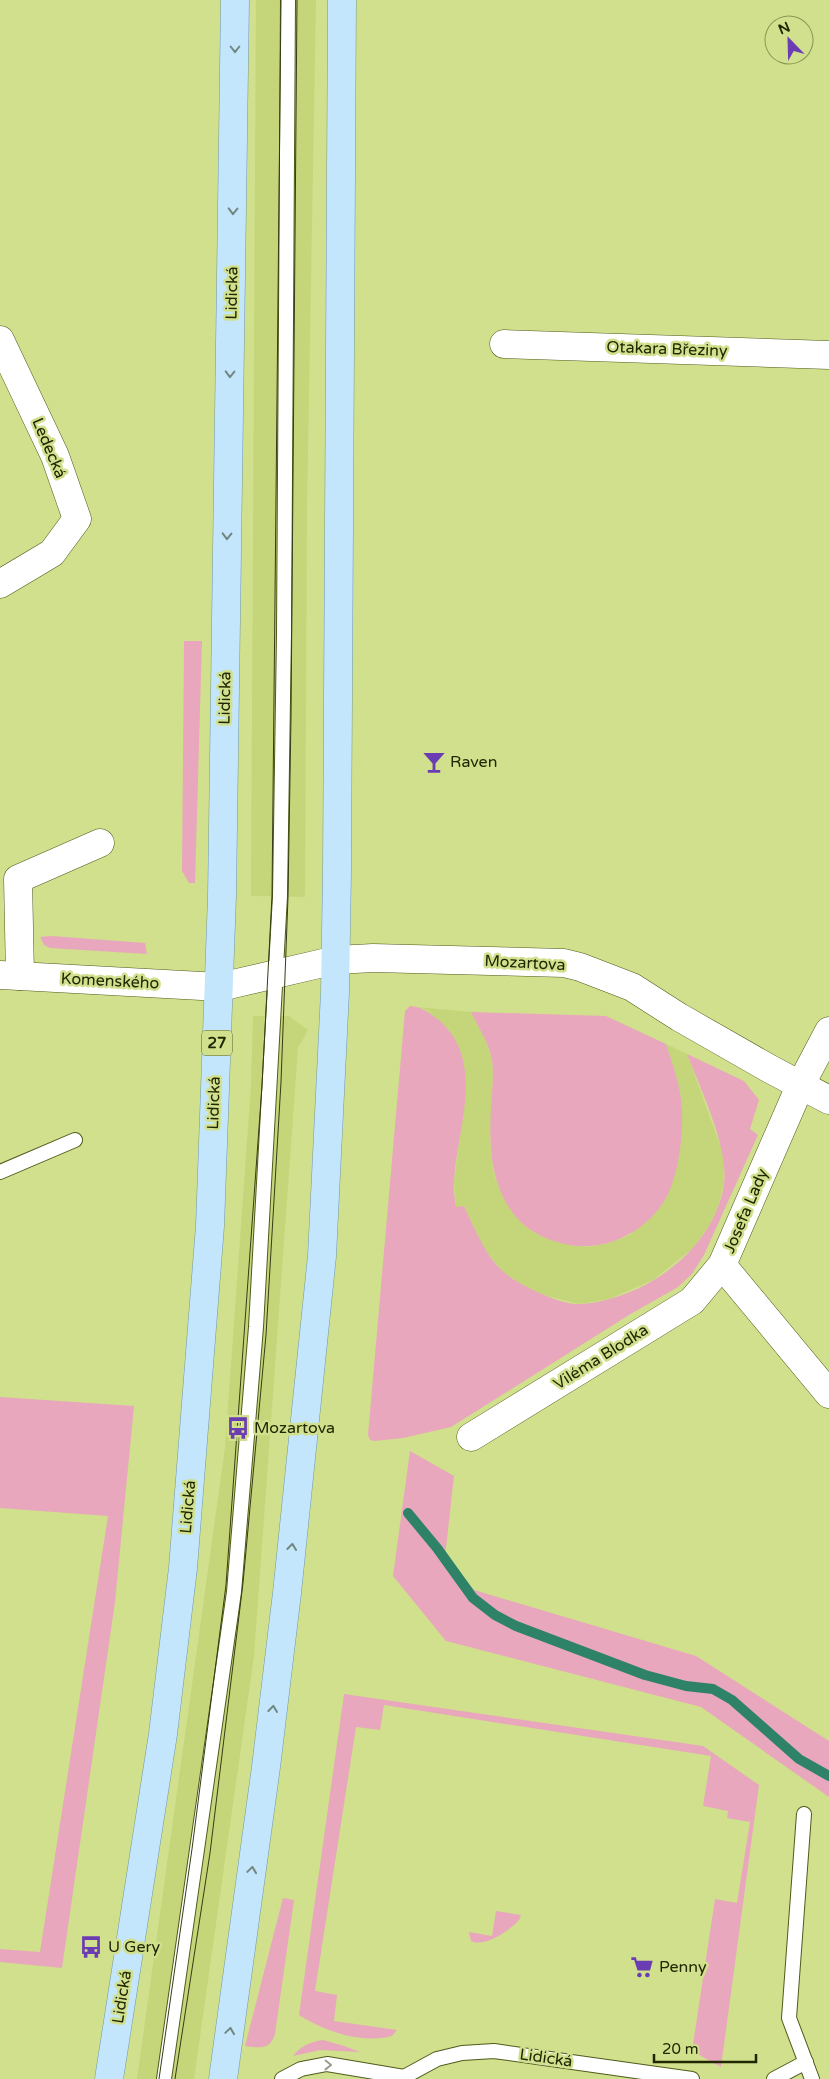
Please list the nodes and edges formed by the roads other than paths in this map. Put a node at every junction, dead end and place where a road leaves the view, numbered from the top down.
1 (236, 0) edge
2 (288, 0) edge
3 (342, 0) edge
4 (0, 340) edge
5 (504, 344) dead end
6 (829, 355) edge
7 (0, 584) edge
8 (100, 843) dead end
9 (336, 960) junction
10 (276, 973) junction
11 (10, 975) edge
12 (220, 986) junction
13 (829, 1031) edge
14 (800, 1086) junction
15 (829, 1100) edge
16 (75, 1140) dead end
17 (0, 1172) edge
18 (722, 1265) junction
19 (829, 1394) edge
20 (471, 1437) dead end
21 (804, 1814) dead end
22 (806, 2062) junction
23 (404, 2078) edge
24 (109, 2079) edge
25 (164, 2079) edge
26 (223, 2079) edge
27 (282, 2079) edge
28 (692, 2079) edge
29 (774, 2079) edge
30 (812, 2079) edge

1 -> 12 main road, Lidická / 27
2 - 10 lane
3 - 9 main road
4 - 7 street, Ledecká
5 - 6 street, Otakara Březiny
8 - 11 street
9 - 10 street, Mozartova
9 - 14 street, Mozartova
26 -> 9 main road
10 - 12 street, Mozartova
10 - 25 lane
11 - 12 street, Komenského
12 - 24 main road, Lidická / 27
13 - 14 street, Josefa Lady
14 - 15 street, Mozartova
14 - 18 street, Josefa Lady
16 - 17 lane
18 - 19 street, Josefa Lady
18 - 20 street, Viléma Blodka
21 - 22 lane
22 - 29 lane
22 - 30 lane
27 -> 23 lane
23 - 28 lane, Lidická

